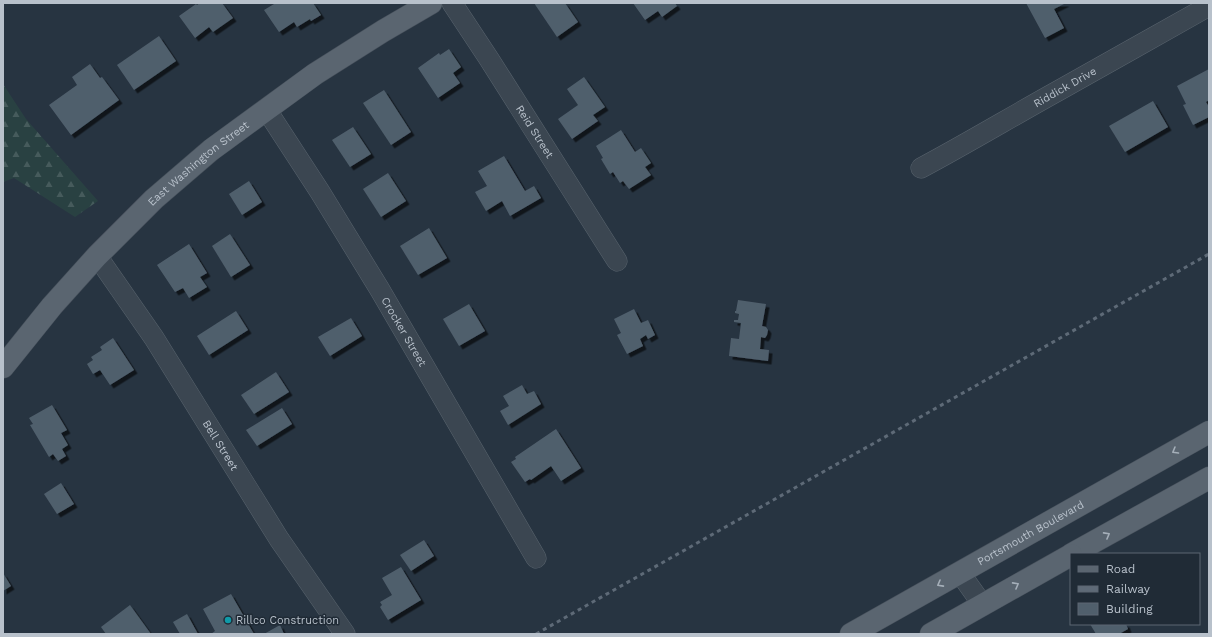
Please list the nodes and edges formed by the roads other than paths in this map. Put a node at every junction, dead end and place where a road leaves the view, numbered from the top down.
1 (431, 3) edge
2 (452, 3) edge
3 (1209, 6) edge
4 (266, 109) junction
5 (921, 168) dead end
6 (97, 256) junction
7 (617, 261) dead end
8 (3, 367) edge
9 (1209, 432) edge
10 (1209, 478) edge
11 (1074, 553) edge
12 (1070, 555) edge
13 (536, 558) dead end
14 (960, 573) junction
15 (982, 604) junction
16 (345, 634) edge
17 (851, 634) edge
18 (931, 634) edge

1 - 4 main road, East Washington Street
2 - 7 street, Reid Street
3 - 5 street, Riddick Drive
4 - 6 main road, East Washington Street
4 - 13 street, Crocker Street
6 - 8 main road, East Washington Street
6 - 16 street, Bell Street
9 -> 14 main road, Portsmouth Boulevard
11 -> 10 main road
15 -> 12 main road
14 - 15 street
14 -> 17 main road, Portsmouth Boulevard
15 - 18 main road

